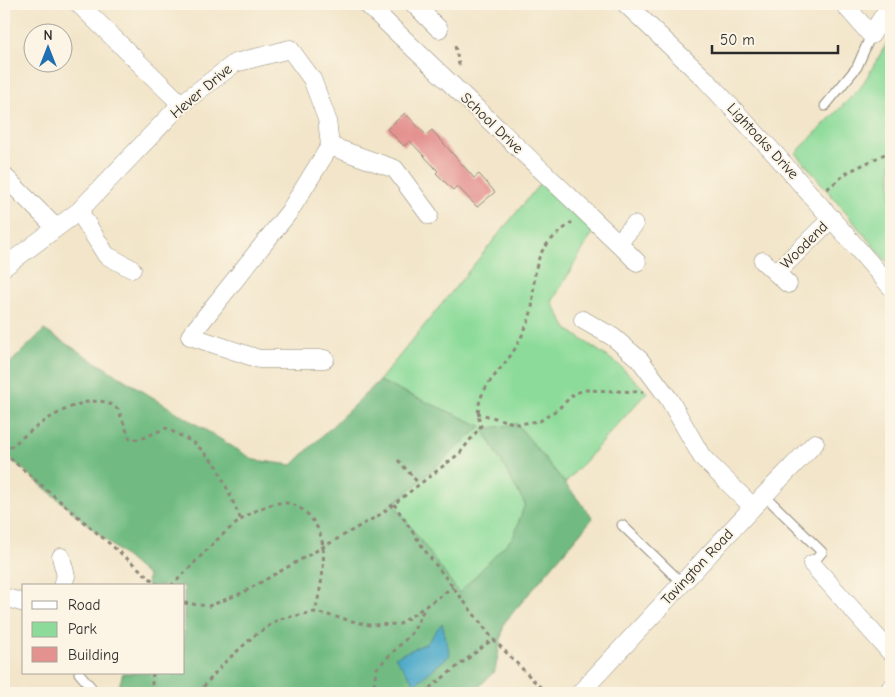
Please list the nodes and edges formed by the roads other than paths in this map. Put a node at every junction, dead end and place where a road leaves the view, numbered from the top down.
1 (79, 4) edge
2 (367, 4) edge
3 (626, 4) edge
4 (844, 4) edge
5 (891, 4) edge
6 (423, 7) edge
7 (439, 29) dead end
8 (871, 35) junction
9 (181, 104) junction
10 (825, 106) dead end
11 (330, 146) junction
12 (4, 176) edge
13 (79, 211) junction
14 (429, 215) dead end
15 (832, 218) junction
16 (634, 225) dead end
17 (55, 227) junction
18 (618, 243) junction
19 (763, 261) dead end
20 (637, 262) dead end
21 (4, 267) edge
22 (132, 269) dead end
23 (891, 287) edge
24 (583, 320) dead end
25 (325, 359) dead end
26 (815, 443) dead end
27 (759, 501) junction
28 (622, 525) dead end
29 (61, 558) dead end
30 (812, 564) joint
31 (682, 582) junction
32 (63, 584) edge
33 (4, 597) edge
34 (22, 602) edge
35 (891, 653) edge
36 (79, 674) edge
37 (891, 688) edge
38 (96, 693) edge
39 (580, 693) edge
40 (888, 693) edge

1 - 9 street
2 - 18 street, School Drive
3 - 15 street, Lightoaks Drive
4 - 8 street
5 - 8 street
6 - 7 street
8 - 10 lane
9 - 11 street, Hever Drive
9 - 13 street, Hever Drive
11 - 14 street
11 - 25 street
12 - 17 street
13 - 17 street, Hever Drive
13 - 22 street
15 - 19 street, Woodend
15 - 23 street, Lightoaks Drive
16 - 18 street
17 - 21 street, Hever Drive
18 - 20 street, School Drive
24 - 27 street
26 - 27 street, Tavington Road
27 - 30 lane
27 - 31 street, Tavington Road
28 - 31 lane
29 - 32 street
30 - 35 street
31 - 39 street, Tavington Road
33 - 34 street
36 - 38 lane
37 - 40 street

